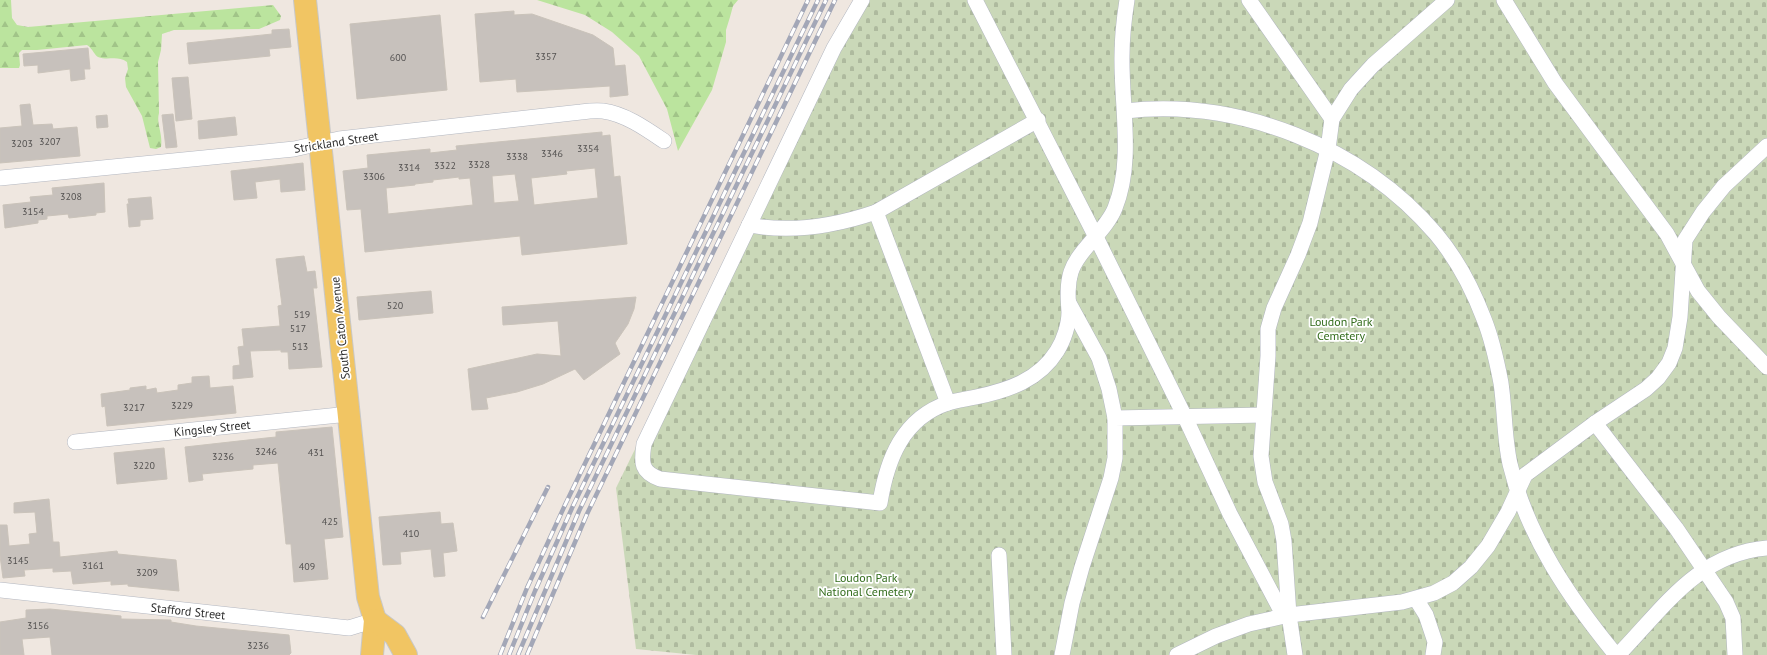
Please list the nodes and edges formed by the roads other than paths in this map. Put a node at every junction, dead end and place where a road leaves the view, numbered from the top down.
1 (305, 0) edge
2 (862, 0) edge
3 (975, 0) edge
4 (1127, 0) edge
5 (1249, 0) edge
6 (1447, 0) edge
7 (1504, 0) edge
8 (1125, 111) junction
9 (1332, 119) junction
10 (1038, 120) junction
11 (664, 141) dead end
12 (320, 144) junction
13 (1767, 146) edge
14 (1328, 149) junction
15 (0, 178) edge
16 (876, 212) junction
17 (749, 224) junction
18 (1096, 237) junction
19 (1684, 265) junction
20 (1068, 300) junction
21 (1767, 367) edge
22 (948, 403) junction
23 (349, 414) junction
24 (1264, 415) junction
25 (1185, 417) junction
26 (1115, 418) junction
27 (1595, 422) junction
28 (75, 442) dead end
29 (1517, 490) junction
30 (1767, 548) edge
31 (999, 555) dead end
32 (1704, 569) junction
33 (0, 590) edge
34 (1416, 599) junction
35 (1289, 615) junction
36 (375, 620) junction
37 (1186, 653) edge
38 (372, 655) edge
39 (387, 655) edge
40 (406, 655) edge
41 (1004, 655) edge
42 (1062, 655) edge
43 (1296, 655) edge
44 (1433, 655) edge
45 (1617, 655) edge
46 (1735, 655) edge

1 - 12 main road, South Caton Avenue
2 - 17 street
3 - 10 street
4 - 8 street
5 - 9 street
6 - 9 street
7 - 19 street
8 - 14 street
8 - 18 street
9 - 14 street
10 - 16 street
10 - 18 street
11 - 12 street, Strickland Street
12 - 15 street, Strickland Street
12 - 23 main road, South Caton Avenue
13 - 19 street
14 - 24 street
14 - 29 street
16 - 17 street
16 - 22 street
17 - 22 street
18 - 20 street
18 - 25 street
19 - 21 street
19 - 27 street
20 - 22 street
20 - 26 street
23 - 28 street, Kingsley Street
23 - 36 main road, South Caton Avenue
24 - 25 street
24 - 35 street
25 - 26 street
25 - 35 street
26 - 42 street
27 - 29 street
27 - 32 street
29 - 34 street
29 - 45 street
30 - 32 street
31 - 41 street
32 - 45 street
32 - 46 street
33 - 36 street, Stafford Street
34 - 35 street
34 - 44 street
35 - 37 street
35 - 43 street
36 - 38 main road, South Caton Avenue
36 - 39 main road
36 - 40 main road

